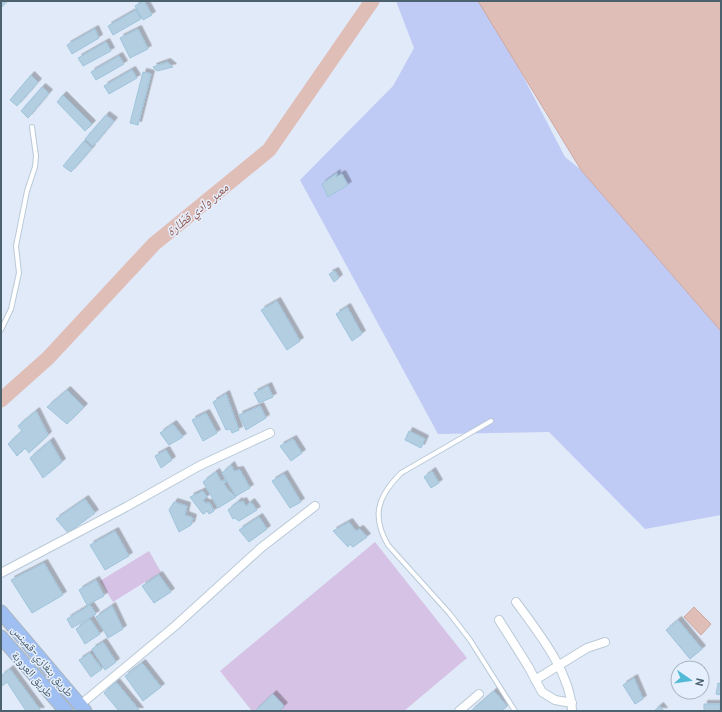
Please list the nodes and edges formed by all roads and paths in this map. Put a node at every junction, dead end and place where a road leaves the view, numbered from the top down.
1 (32, 127) dead end
2 (1, 330) edge
3 (492, 421) dead end
4 (270, 432) dead end
5 (315, 506) dead end
6 (1, 573) edge
7 (516, 602) dead end
8 (1, 612) edge
9 (499, 620) dead end
10 (1, 637) edge
11 (605, 642) dead end
12 (557, 665) junction
13 (535, 680) junction
14 (479, 694) dead end
15 (572, 707) edge
16 (82, 708) edge
17 (66, 711) edge
18 (459, 711) edge
19 (515, 711) edge

1 - 2 lane
3 - 19 lane
4 - 6 street
5 - 16 street
7 - 12 street
8 - 16 main road, طريق بنغازي-قمينس
9 - 13 street
10 - 17 main road, طريق العروبة
11 - 12 street
12 - 13 street
12 - 15 street
13 - 15 street
14 - 18 street

